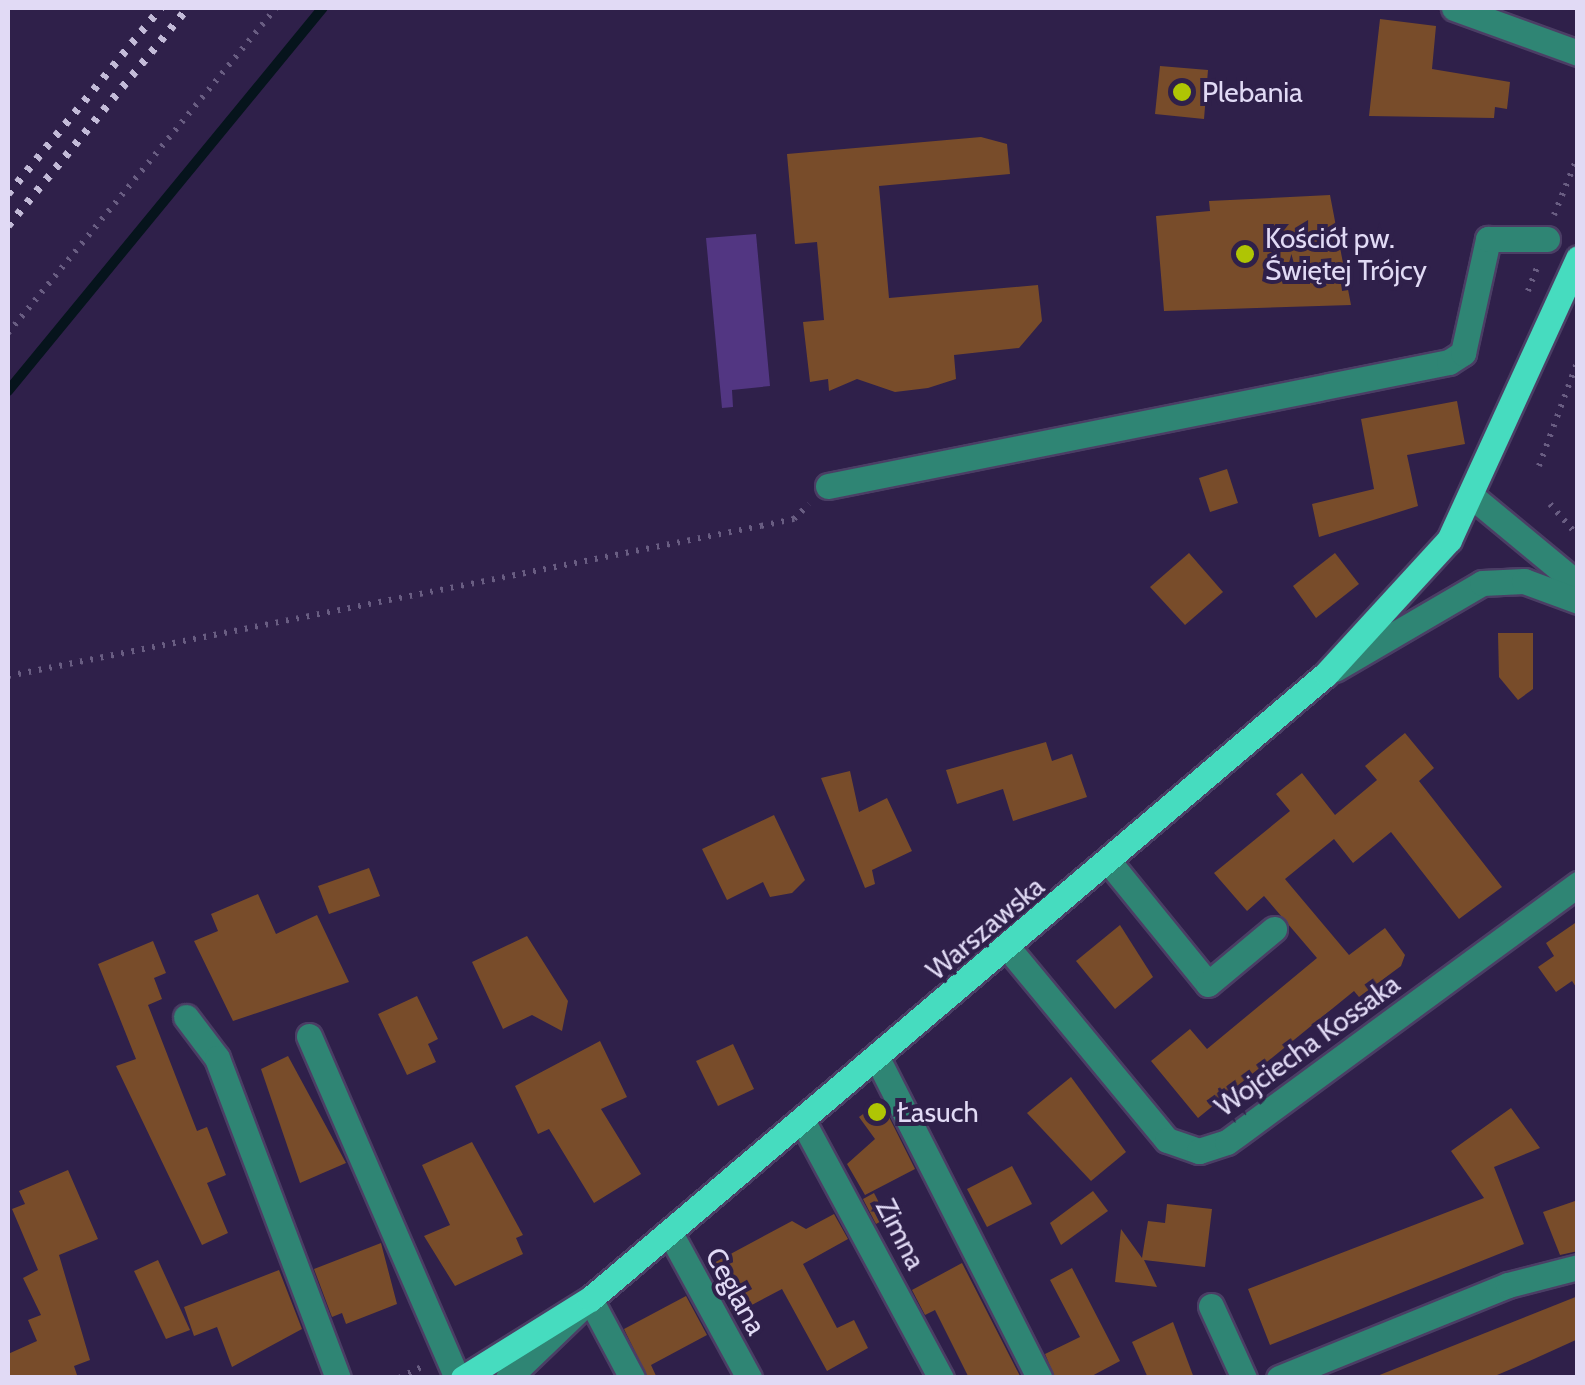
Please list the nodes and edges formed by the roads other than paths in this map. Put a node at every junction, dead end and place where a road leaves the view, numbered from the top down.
1 (1454, 8) edge
2 (1578, 54) edge
3 (1547, 239) dead end
4 (1578, 258) edge
5 (828, 486) road end
6 (1474, 498) junction
7 (1578, 584) edge
8 (1578, 602) edge
9 (1326, 674) junction
10 (1109, 862) junction
11 (1578, 884) edge
12 (1274, 928) dead end
13 (1008, 948) junction
14 (186, 1017) dead end
15 (308, 1036) dead end
16 (877, 1058) junction
17 (803, 1122) junction
18 (670, 1233) junction
19 (1578, 1267) edge
20 (590, 1299) junction
21 (1211, 1306) dead end
22 (456, 1370) edge
23 (338, 1378) edge
24 (508, 1378) edge
25 (632, 1378) edge
26 (749, 1378) edge
27 (942, 1378) edge
28 (1039, 1378) edge
29 (1244, 1378) edge
30 (1278, 1378) edge

1 - 2 street
3 - 5 street
4 - 6 main road, Warszawska
6 - 7 street
6 - 9 main road, Warszawska
8 - 9 street
9 - 10 main road, Warszawska
10 - 12 street
10 - 13 main road, Warszawska
11 - 13 street, Wojciecha Kossaka
13 - 16 main road, Warszawska
14 - 23 street
15 - 22 street
16 - 17 main road, Warszawska
16 - 28 street
17 - 18 main road, Warszawska
17 - 27 street, Zimna
18 - 20 main road, Warszawska
18 - 26 street, Ceglana
19 - 30 street
20 - 22 main road
20 - 24 street, Warszawska
20 - 25 street
21 - 29 street

